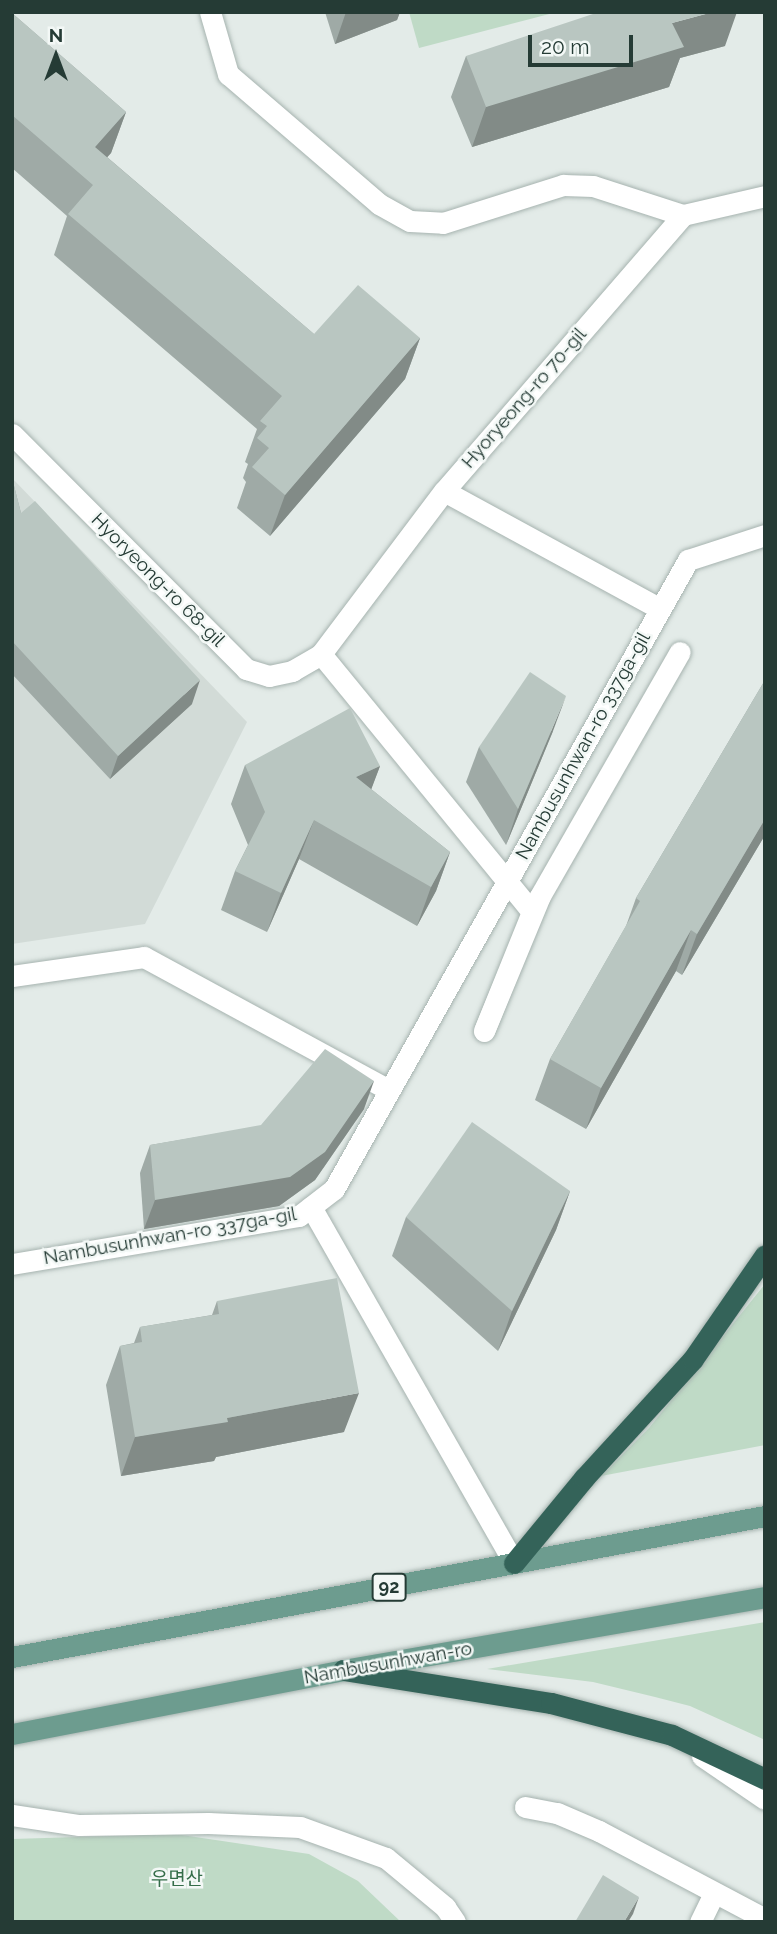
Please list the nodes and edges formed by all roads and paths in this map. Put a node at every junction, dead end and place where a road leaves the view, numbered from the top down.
1 (210, 12) edge
2 (765, 196) edge
3 (682, 215) junction
4 (12, 434) edge
5 (444, 491) junction
6 (765, 535) edge
7 (660, 609) junction
8 (680, 652) dead end
9 (321, 654) junction
10 (506, 883) junction
11 (12, 976) edge
12 (389, 1090) junction
13 (311, 1207) junction
14 (765, 1255) edge
15 (12, 1264) edge
16 (765, 1516) edge
17 (514, 1563) junction
18 (765, 1597) edge
19 (12, 1657) edge
20 (343, 1670) junction
21 (12, 1734) edge
22 (672, 1735) junction
23 (765, 1779) edge
24 (765, 1799) edge
25 (525, 1807) dead end
26 (12, 1815) edge
27 (714, 1893) junction
28 (765, 1919) edge
29 (455, 1922) edge
30 (701, 1922) edge

1 - 3 street
2 - 3 street
3 - 5 street, Hyoryeong-ro 70-gil
4 - 9 street, Hyoryeong-ro 68-gil
5 - 7 street, Nambusunhwan-ro 337ga-gil
5 - 9 street, Hyoryeong-ro 70-gil
6 - 7 street, Nambusunhwan-ro 337ga-gil
7 - 10 street, Nambusunhwan-ro 337ga-gil
8 - 10 street
9 - 10 street, Nambusunhwan-ro 337ga-gil
10 - 12 street, Nambusunhwan-ro 337ga-gil
11 - 12 street
12 - 13 street, Nambusunhwan-ro 337ga-gil
13 - 15 street, Nambusunhwan-ro 337ga-gil
13 - 17 street
14 - 17 highway
16 - 17 main road, 92
17 - 19 main road, 92
18 - 20 main road, Nambusunhwan-ro
20 - 21 main road, Nambusunhwan-ro
20 - 22 highway
22 - 23 highway
22 - 24 street
25 - 27 street
26 - 29 street
27 - 28 street
27 - 30 street

